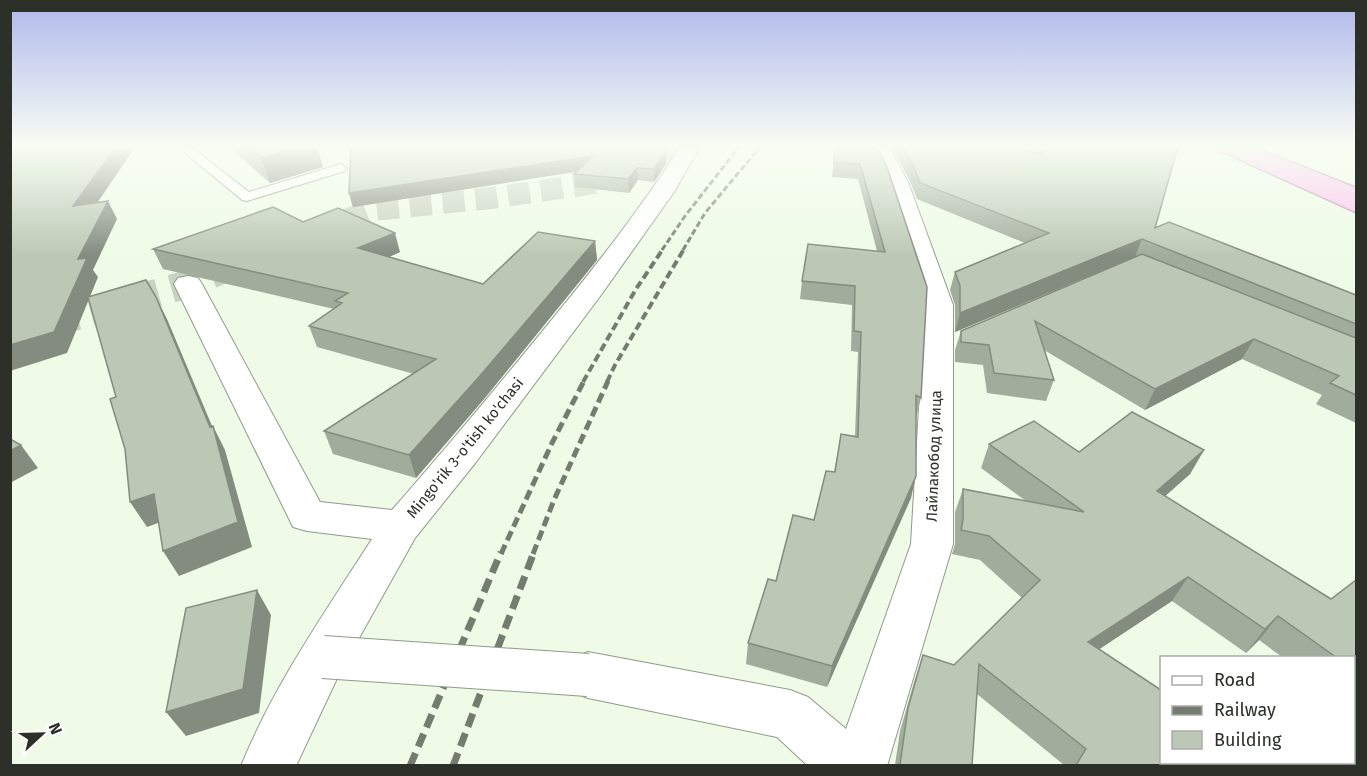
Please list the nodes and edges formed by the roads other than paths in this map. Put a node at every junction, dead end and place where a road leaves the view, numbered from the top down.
1 (229, 183) edge
2 (292, 183) edge
3 (668, 183) edge
4 (897, 183) edge
5 (188, 284) dead end
6 (401, 527) junction
7 (323, 657) junction
8 (588, 675) joint
9 (267, 765) edge
10 (849, 765) edge
11 (860, 765) edge

1 - 2 lane
3 - 6 street, Mingo'rik 3-o'tish ko'chasi
4 - 11 street, Лайлакобод улица
5 - 6 street
6 - 7 street, Mingo'rik 3-o'tish ko'chasi
7 - 8 street, bridge
7 - 9 street, Mingo'rik 3-o'tish ko'chasi
8 - 10 street

